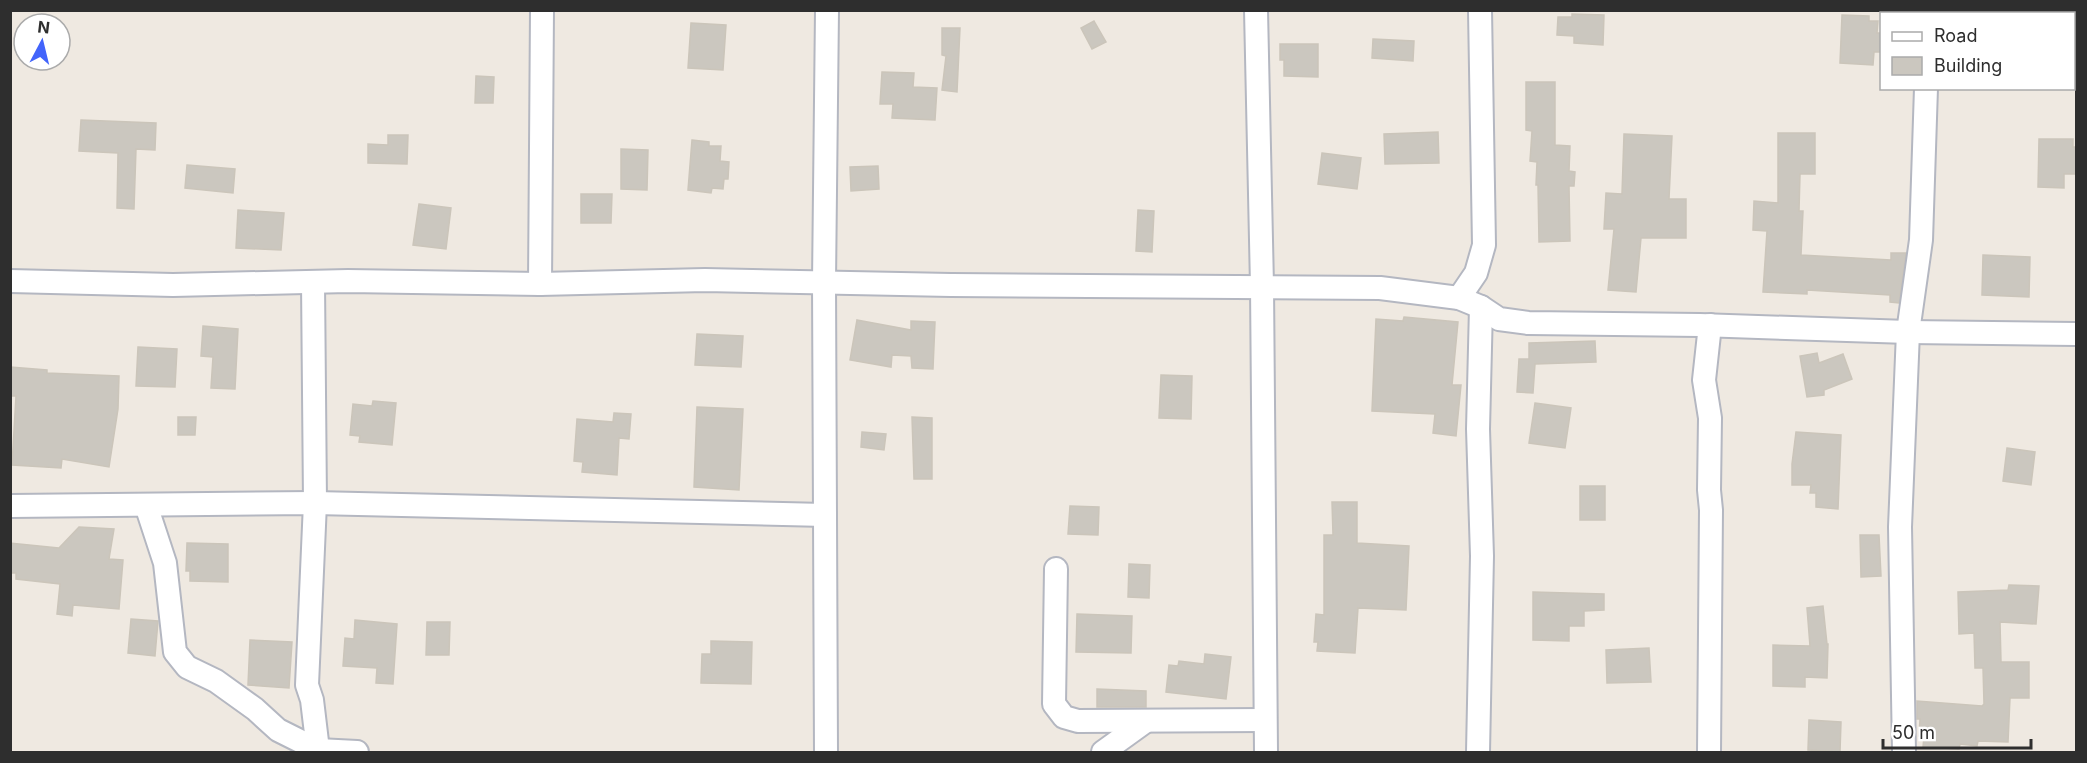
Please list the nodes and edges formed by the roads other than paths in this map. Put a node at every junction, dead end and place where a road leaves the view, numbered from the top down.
1 (542, 10) edge
2 (827, 10) edge
3 (1256, 10) edge
4 (1480, 10) edge
5 (1926, 90) edge
6 (10, 281) edge
7 (313, 282) junction
8 (824, 282) junction
9 (540, 284) junction
10 (1262, 286) junction
11 (1459, 298) junction
12 (1481, 307) junction
13 (1710, 325) junction
14 (1908, 332) junction
15 (2076, 334) edge
16 (315, 503) junction
17 (146, 505) junction
18 (10, 506) edge
19 (825, 515) junction
20 (1056, 569) dead end
21 (1265, 720) junction
22 (1146, 721) junction
23 (318, 750) junction
24 (357, 753) edge
25 (826, 753) edge
26 (1103, 753) edge
27 (1266, 753) edge
28 (1478, 753) edge
29 (1709, 753) edge
30 (1904, 753) edge

1 - 9 street
2 - 8 street
3 - 10 street
4 - 11 street
5 - 14 street
6 - 7 street
7 - 9 street
7 - 16 street
8 - 9 street
8 - 10 street
8 - 19 street
10 - 11 street
10 - 21 street
11 - 12 street
12 - 13 street
12 - 28 street
13 - 14 street
13 - 29 street
14 - 15 street
14 - 30 street
16 - 17 street
16 - 19 street
16 - 23 street
17 - 18 street
17 - 23 street
19 - 25 street
20 - 22 street
21 - 22 street
21 - 27 street
22 - 26 street
23 - 24 street

